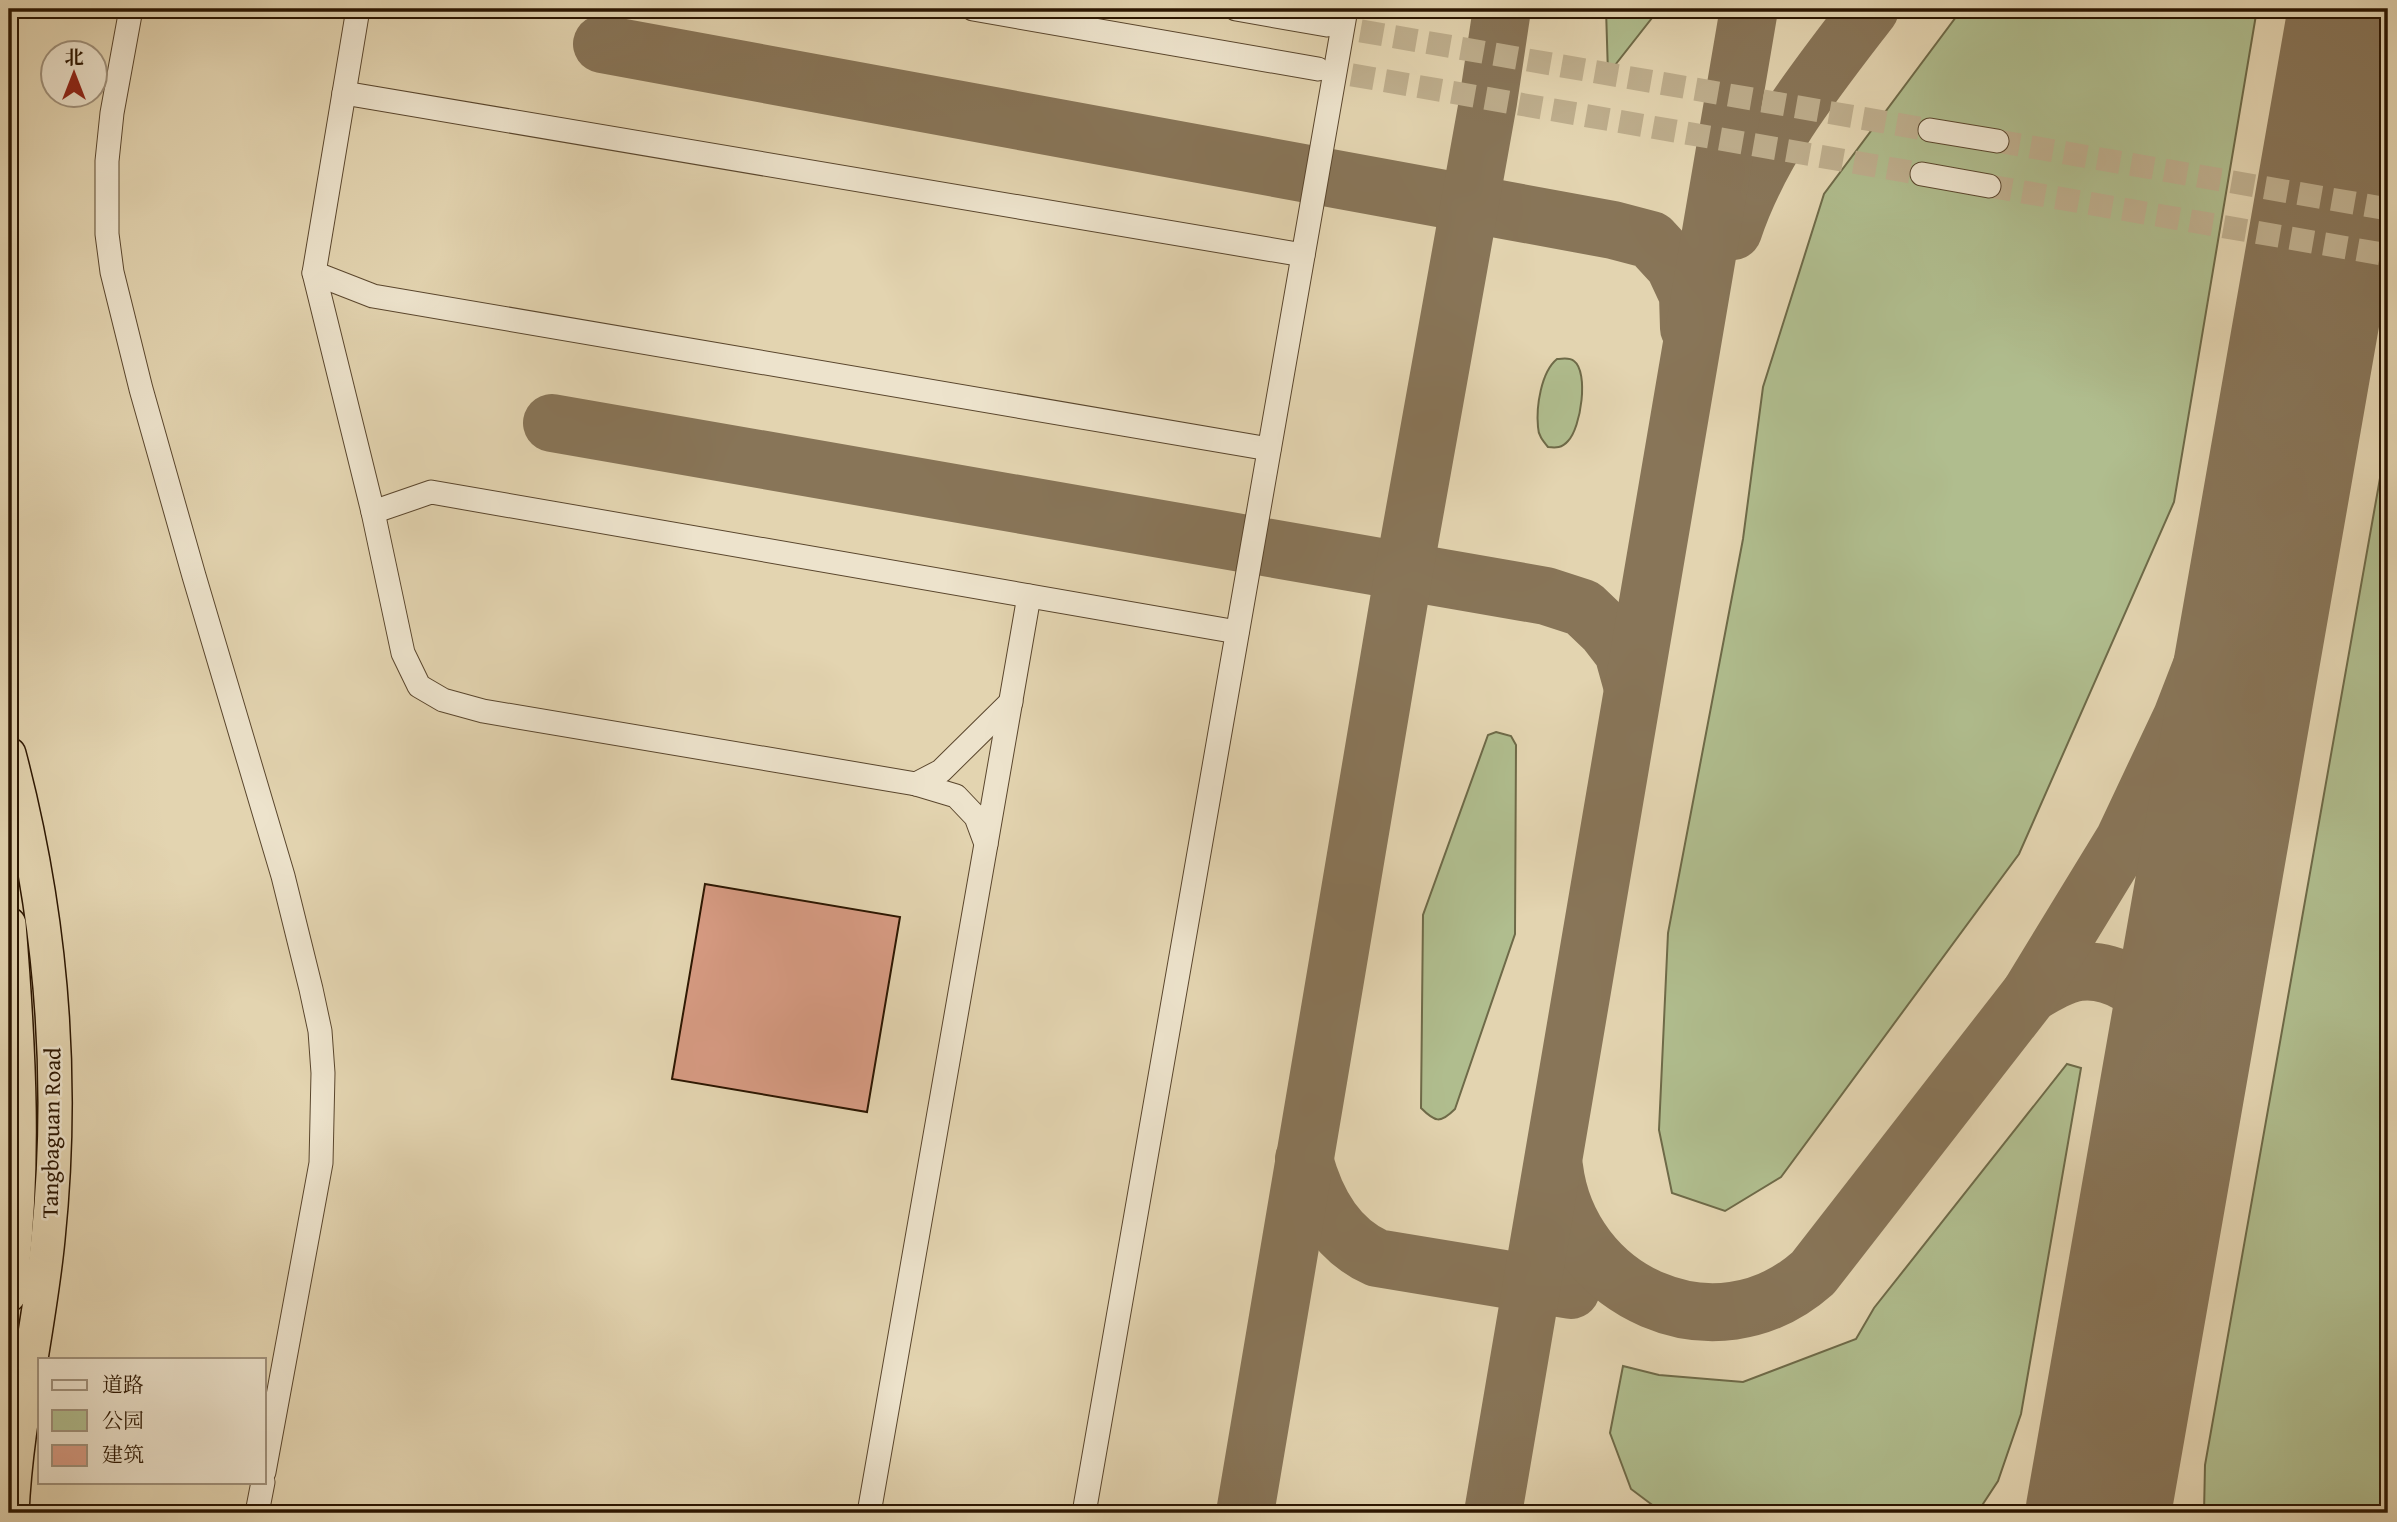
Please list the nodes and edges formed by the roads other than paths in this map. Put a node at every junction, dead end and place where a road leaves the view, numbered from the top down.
1 (131, 9) edge
2 (358, 9) edge
3 (973, 9) edge
4 (1236, 9) edge
5 (1346, 9) edge
6 (1326, 25) tunnel mouth
7 (1318, 69) tunnel mouth
8 (344, 93) junction
9 (1930, 130) tunnel mouth
10 (1997, 141) tunnel mouth
11 (1922, 174) tunnel mouth
12 (1989, 186) tunnel mouth
13 (1303, 255) junction
14 (314, 273) junction
15 (1269, 449) junction
16 (373, 512) junction
17 (1029, 596) junction
18 (1237, 632) junction
19 (1011, 702) junction
20 (9, 754) edge
21 (916, 784) junction
22 (986, 844) junction
23 (9, 924) edge
24 (9, 1295) edge
25 (266, 1461) edge
26 (262, 1484) edge
27 (12, 1513) edge
28 (257, 1513) edge
29 (869, 1513) edge
30 (1084, 1513) edge

1 - 25 street
2 - 8 street
3 - 7 street
4 - 6 street
5 - 13 street
8 - 13 street
8 - 14 street
9 - 10 street
11 - 12 street
13 - 15 street
14 - 15 street
14 - 16 street
15 - 18 street
16 - 17 street
16 - 21 street
17 - 18 street
17 - 19 street
18 - 30 street
19 - 21 street
19 - 22 street
20 - 27 highway, Tangbaguan Road
21 - 22 street
22 - 29 street
23 - 24 highway, Tangbaguan Road
26 - 28 street

